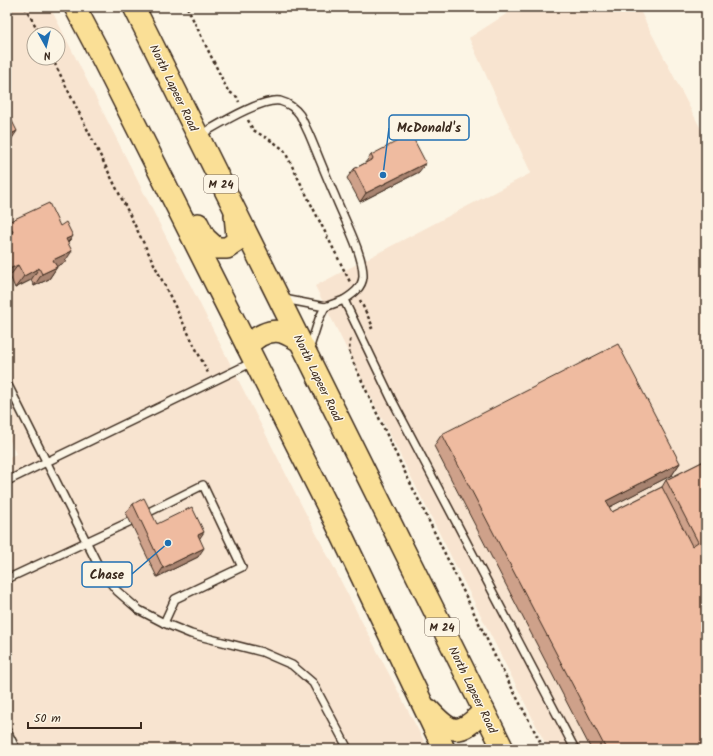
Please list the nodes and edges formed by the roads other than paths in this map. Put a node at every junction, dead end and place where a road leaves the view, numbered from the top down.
1 (76, 7) edge
2 (134, 7) edge
3 (103, 60) junction
4 (198, 136) junction
5 (235, 210) junction
6 (278, 298) junction
7 (344, 300) junction
8 (325, 307) junction
9 (304, 349) junction
10 (251, 353) junction
11 (7, 383) edge
12 (47, 462) junction
13 (7, 481) edge
14 (142, 515) edge
15 (131, 522) dead end
16 (87, 542) junction
17 (7, 579) edge
18 (164, 622) junction
19 (423, 704) junction
20 (484, 711) junction
21 (7, 731) edge
22 (16, 749) edge
23 (348, 749) edge
24 (444, 749) edge
25 (503, 749) edge
26 (574, 749) edge

1 - 3 main road
2 - 4 main road, North Lapeer Road / M 24
3 - 5 main road
3 - 10 main road
4 - 5 main road, North Lapeer Road / M 24
4 - 7 lane
5 - 6 main road, North Lapeer Road / M 24
6 - 8 lane
6 - 9 main road, North Lapeer Road / M 24
7 - 8 lane
7 - 26 lane
8 - 9 lane
9 - 10 main road
9 - 20 main road, North Lapeer Road / M 24
10 - 12 lane
10 - 19 main road
11 - 12 lane
12 - 13 lane
12 - 16 lane
14 - 18 lane
15 - 16 lane
16 - 17 lane
16 - 18 lane
18 - 23 lane
19 - 20 main road
19 - 24 main road
20 - 25 main road, North Lapeer Road / M 24
21 - 22 lane

